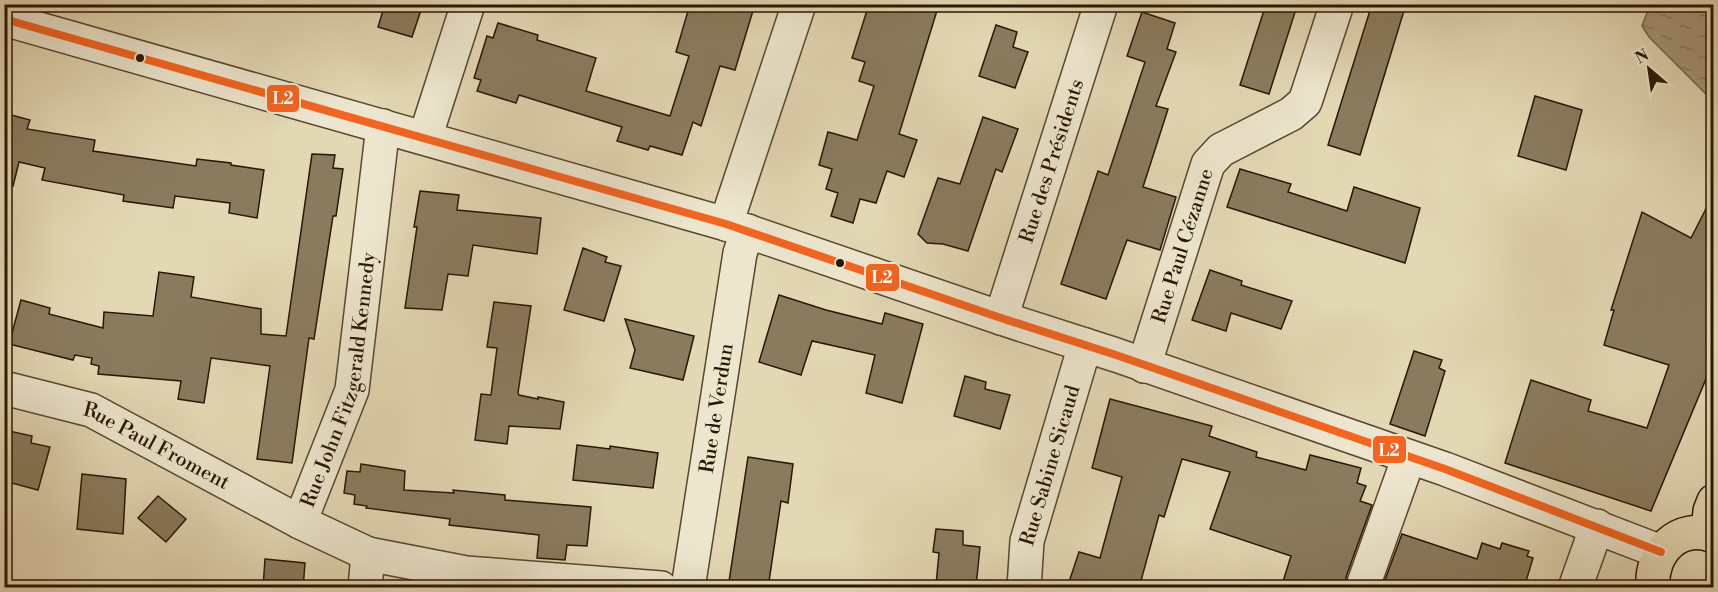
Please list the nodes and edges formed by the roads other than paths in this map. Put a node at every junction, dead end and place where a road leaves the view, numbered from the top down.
1 (468, 4) edge
2 (799, 4) edge
3 (1101, 4) edge
4 (1337, 4) edge
5 (4, 19) edge
6 (383, 126) junction
7 (425, 138) junction
8 (737, 227) junction
9 (1000, 318) junction
10 (1085, 345) junction
11 (1144, 366) junction
12 (4, 388) edge
13 (1408, 457) junction
14 (1713, 501) edge
15 (300, 522) junction
16 (1597, 526) junction
17 (1711, 535) edge
18 (1661, 552) junction
19 (368, 554) junction
20 (1364, 583) dead end
21 (365, 588) edge
22 (661, 588) edge
23 (687, 588) edge
24 (1024, 588) edge
25 (1575, 588) edge
26 (1653, 588) edge

1 - 7 street
2 - 8 street, Rue de Verdun
3 - 9 street, Rue des Présidents
4 - 11 street, Rue Paul Cézanne
5 - 6 street
6 - 7 street
6 - 15 street, Rue John Fitzgerald Kennedy
7 - 8 street
8 - 9 street
8 - 23 street, Rue de Verdun
9 - 10 street
10 - 11 street
10 - 24 street, Rue Sabine Sicaud
11 - 13 street
12 - 15 street, Rue Paul Froment
13 - 16 street
13 - 20 street
14 - 17 main road
15 - 19 street, Rue John Fitzgerald Kennedy
16 - 18 street
16 - 25 street
17 - 18 main road
18 - 26 main road
19 - 21 street
19 - 22 street

